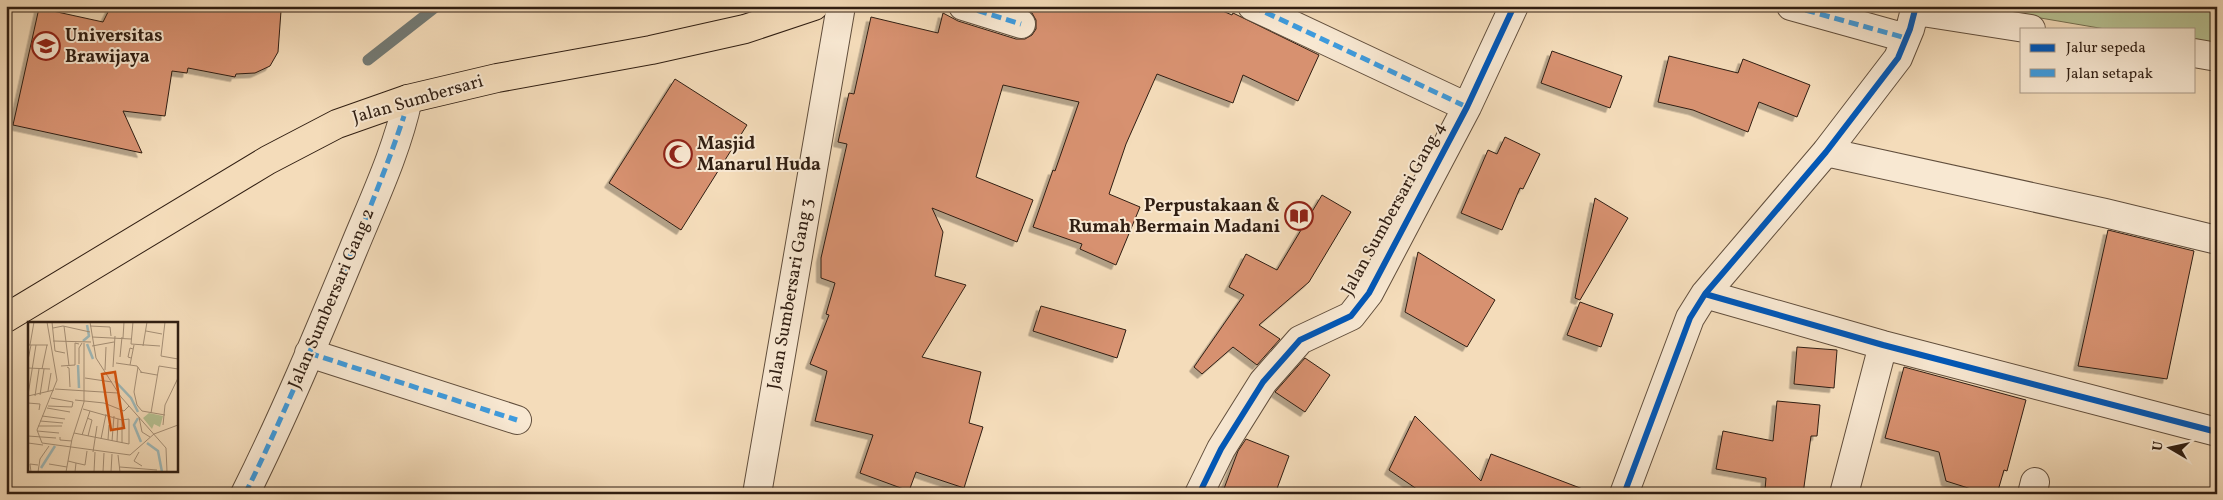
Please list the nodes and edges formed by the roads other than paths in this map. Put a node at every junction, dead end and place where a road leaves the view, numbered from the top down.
1 (814, 6) edge
2 (841, 6) edge
3 (963, 6) edge
4 (1252, 6) edge
5 (1514, 6) edge
6 (1791, 6) edge
7 (1916, 9) edge
8 (1021, 24) dead end
9 (2025, 28) edge
10 (1906, 38) junction
11 (2196, 53) edge
12 (2217, 57) edge
13 (1467, 107) junction
14 (406, 108) junction
15 (1826, 152) junction
16 (2217, 240) edge
17 (1705, 294) junction
18 (6, 318) edge
19 (1882, 345) junction
20 (310, 353) junction
21 (517, 420) dead end
22 (2217, 432) edge
23 (245, 494) edge
24 (757, 494) edge
25 (1199, 494) edge
26 (1624, 494) edge
27 (1844, 494) edge

1 - 14 main road, Jalan Sumbersari
2 - 24 street, Jalan Sumbersari Gang 3
3 - 8 street
4 - 13 street
5 - 13 street, Jalan Sumbersari Gang 4
6 - 10 street
7 - 9 street
7 - 10 street
10 - 15 street
11 - 12 street
13 - 25 street, Jalan Sumbersari Gang 4
14 - 18 main road, Jalan Sumbersari
14 - 20 street, Jalan Sumbersari Gang 2
15 - 16 street
15 - 17 street
17 - 19 street
17 - 26 street
19 - 22 street
19 - 27 street
20 - 21 street
20 - 23 street, Jalan Sumbersari Gang 2

